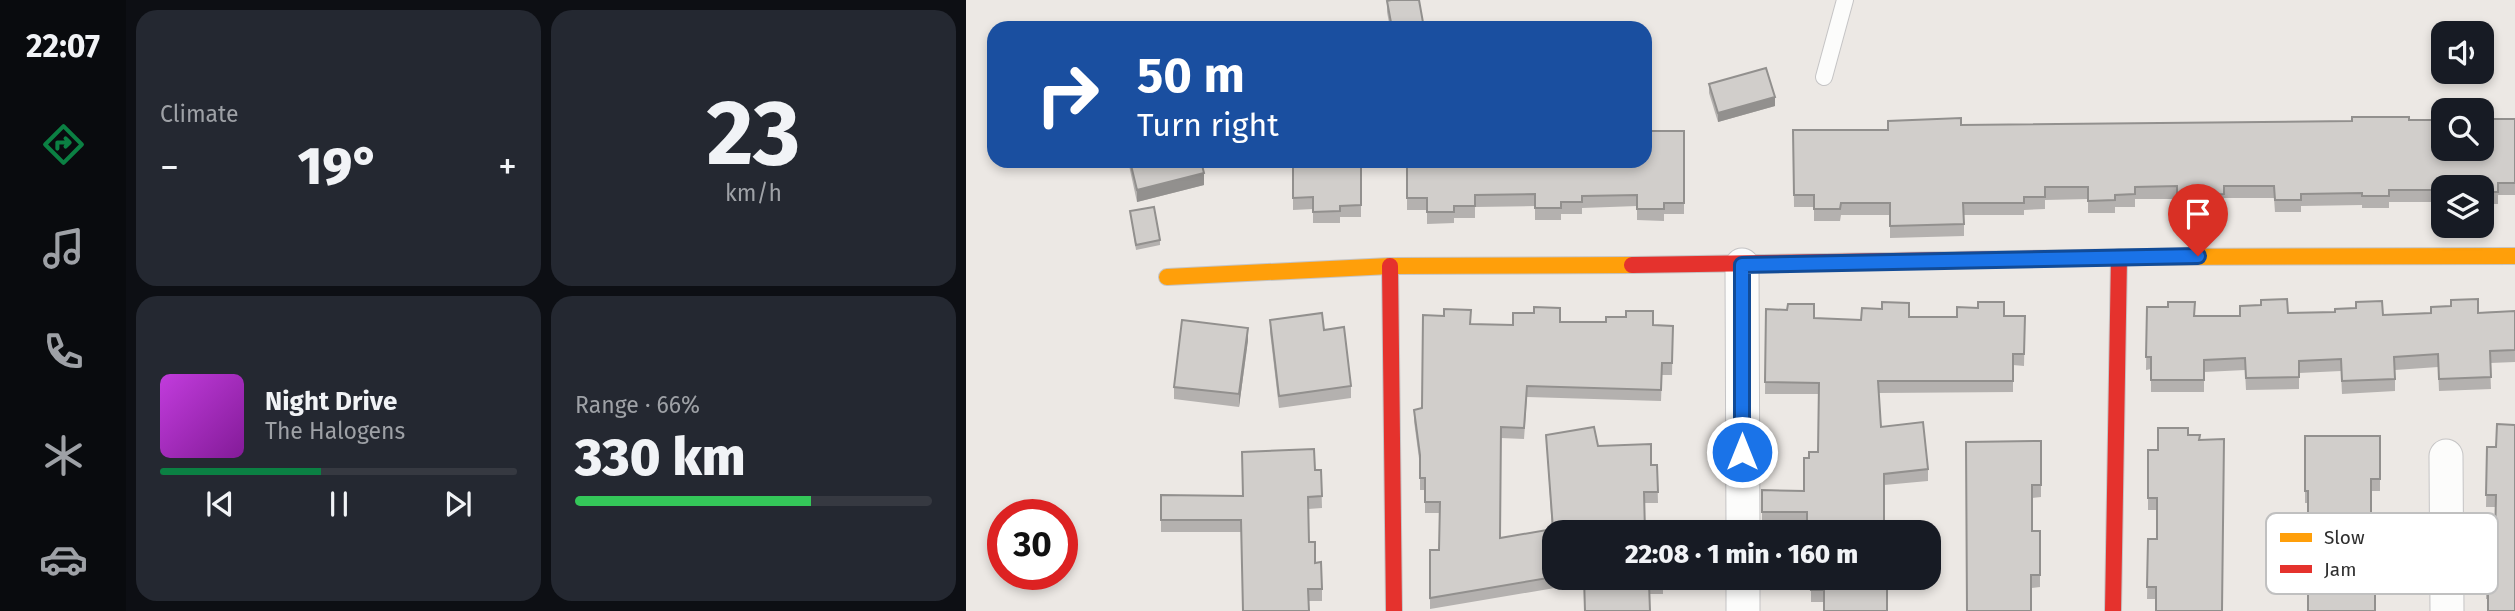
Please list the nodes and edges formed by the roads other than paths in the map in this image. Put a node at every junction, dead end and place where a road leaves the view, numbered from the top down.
1 (1845, 0) edge
2 (1824, 77) dead end
3 (2515, 256) edge
4 (2119, 257) junction
5 (1742, 265) junction
6 (1390, 266) junction
7 (1167, 277) dead end
8 (2446, 456) dead end
9 (2446, 513) edge
10 (1743, 520) edge
11 (1743, 590) edge
12 (1394, 611) edge
13 (1743, 611) edge
14 (2113, 611) edge

1 - 2 lane
3 - 4 street
4 - 5 street
4 - 14 street
5 - 6 street
5 - 10 street
6 - 7 street
6 - 12 street
8 - 9 street
11 - 13 street

